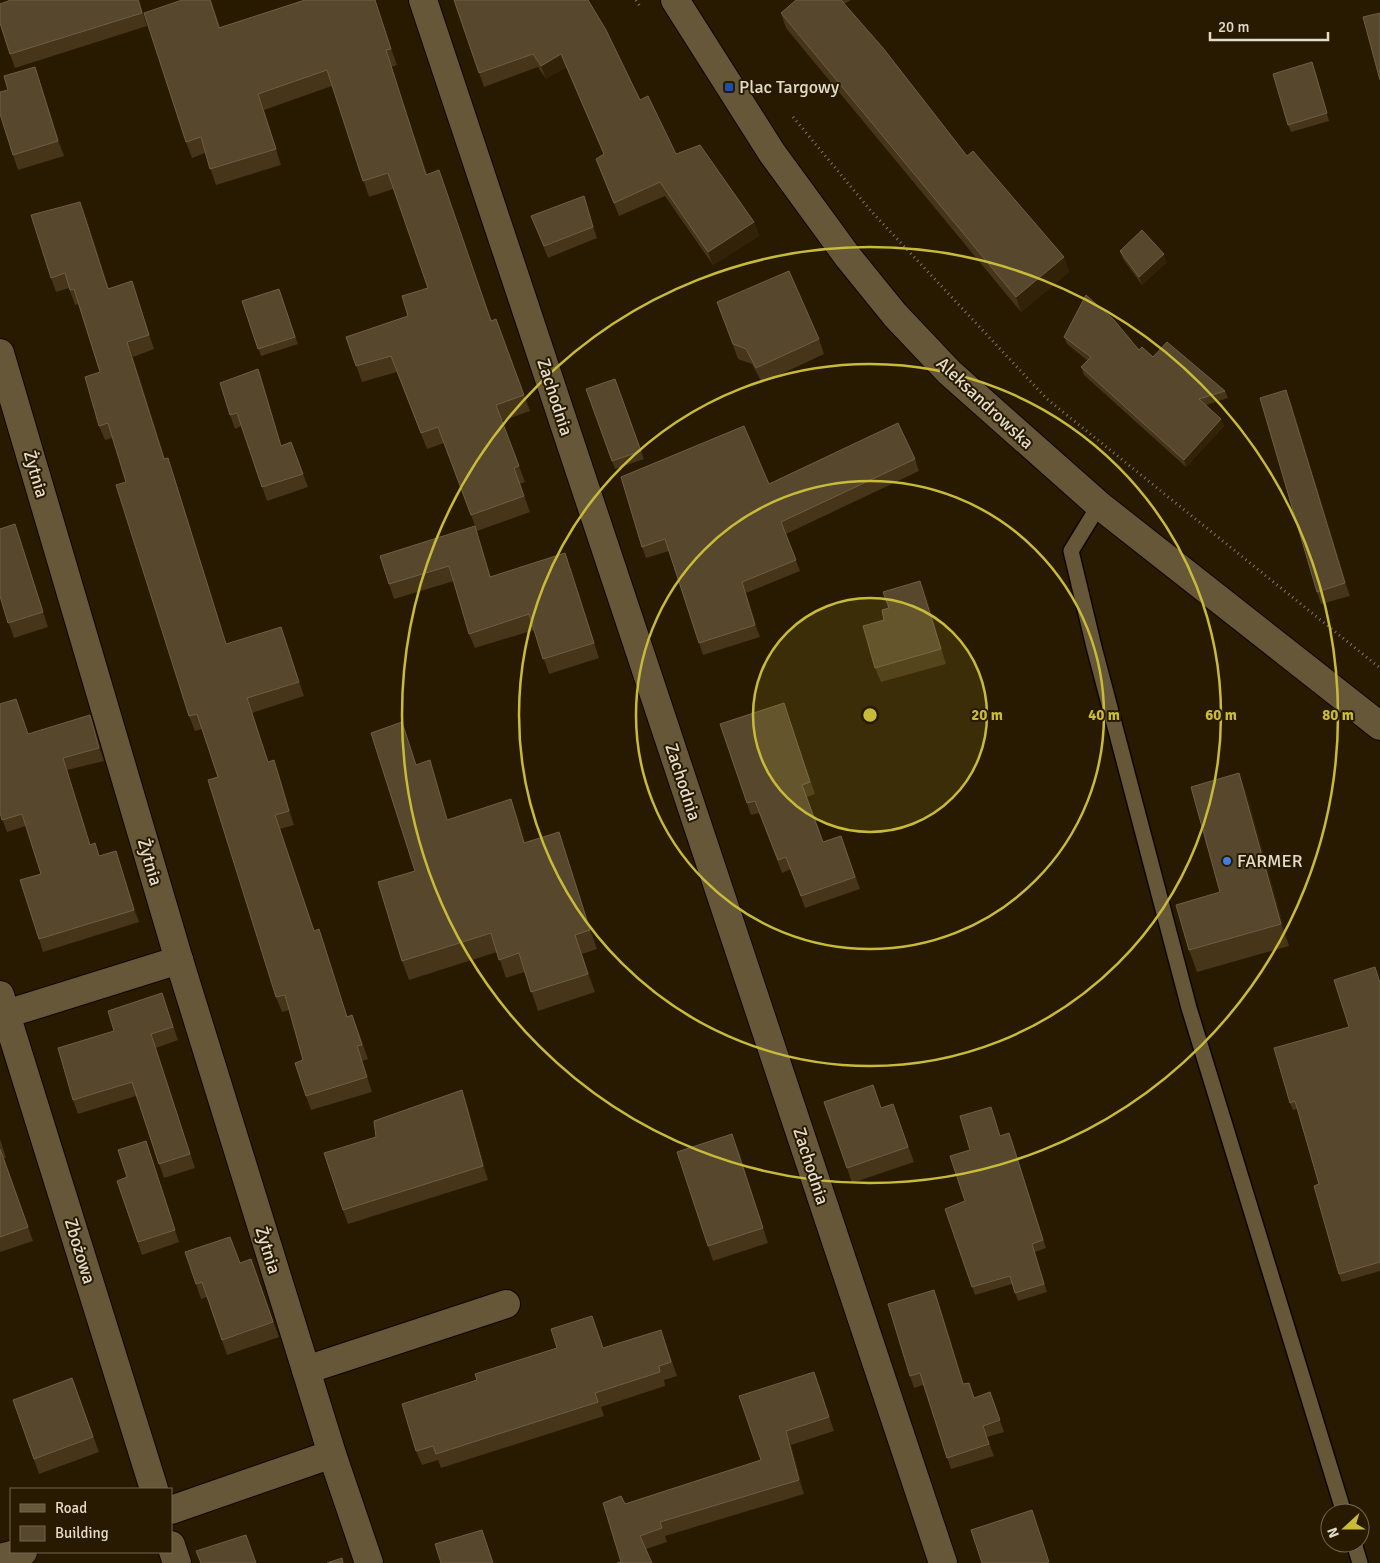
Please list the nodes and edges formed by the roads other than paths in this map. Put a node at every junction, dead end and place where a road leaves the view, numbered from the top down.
1 (423, 0) edge
2 (675, 0) edge
3 (0, 353) edge
4 (1099, 505) junction
5 (1380, 726) edge
6 (179, 960) junction
7 (2, 1008) edge
8 (506, 1304) dead end
9 (306, 1370) junction
10 (332, 1454) junction
11 (154, 1488) edge
12 (1341, 1503) edge
13 (172, 1510) edge
14 (172, 1548) edge
15 (19, 1553) edge
16 (0, 1558) edge
17 (177, 1563) edge
18 (369, 1563) edge
19 (943, 1563) edge

1 - 19 street, Zachodnia
2 - 4 street, Aleksandrowska
3 - 6 street, Żytnia
4 - 5 street, Aleksandrowska
4 - 12 lane
6 - 7 street, Zbożowa
6 - 9 street, Żytnia
7 - 11 street, Zbożowa
8 - 9 street
9 - 10 street, Żytnia
10 - 13 street
10 - 18 street, Żytnia
14 - 17 street
15 - 16 street

